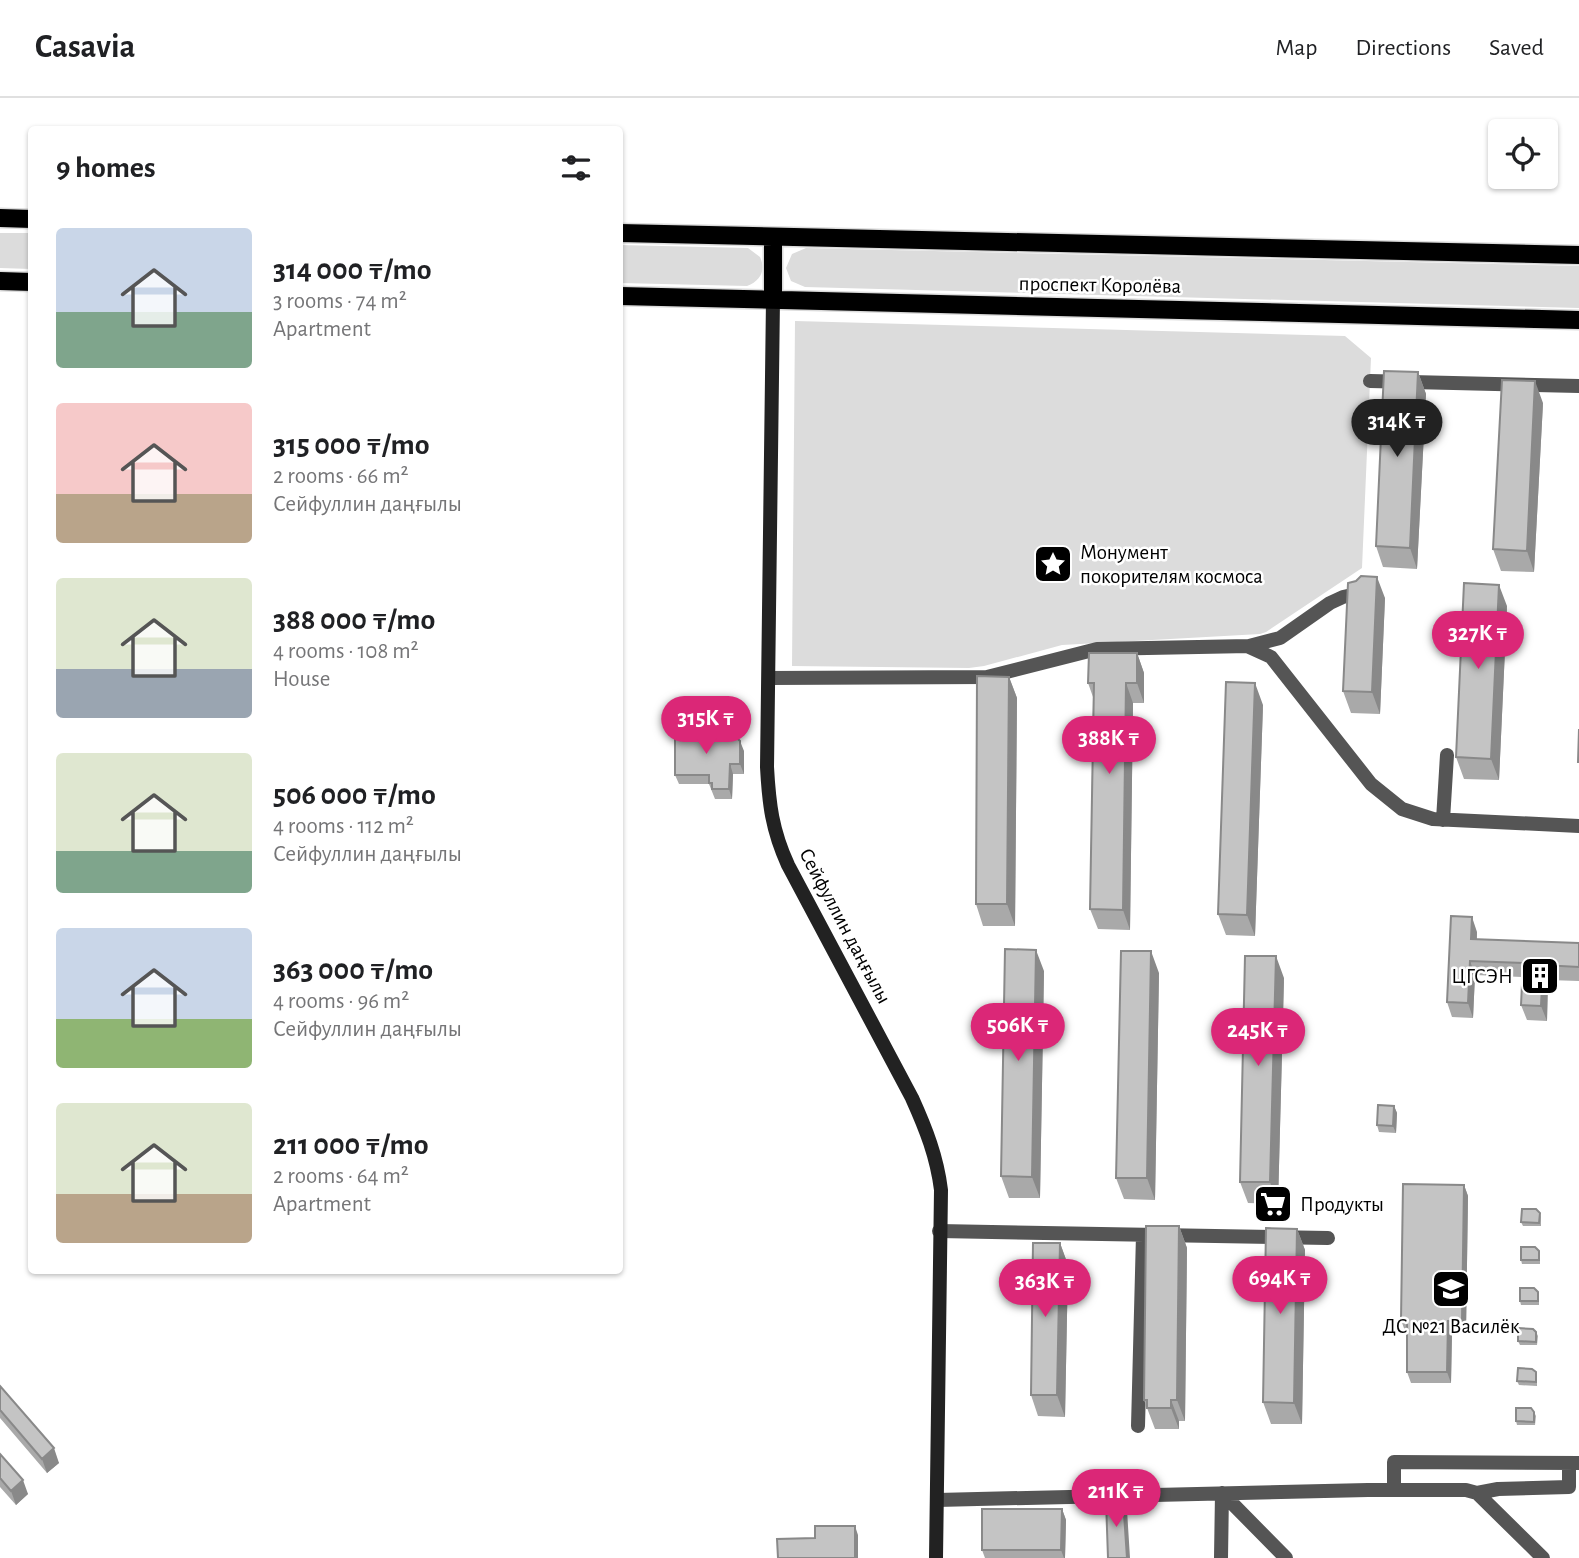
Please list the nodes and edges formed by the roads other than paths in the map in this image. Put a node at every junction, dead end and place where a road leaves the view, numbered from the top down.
1 (0, 218) edge
2 (28, 219) edge
3 (623, 233) edge
4 (774, 237) junction
5 (1579, 255) edge
6 (0, 281) edge
7 (28, 282) edge
8 (623, 296) edge
9 (773, 299) junction
10 (1579, 320) edge
11 (1370, 381) dead end
12 (1579, 386) edge
13 (1360, 593) edge
14 (1249, 646) junction
15 (769, 678) junction
16 (1447, 755) dead end
17 (1443, 820) junction
18 (1579, 826) edge
19 (939, 1231) junction
20 (1143, 1235) junction
21 (1328, 1238) dead end
22 (1138, 1426) dead end
23 (1574, 1463) edge
24 (1394, 1490) junction
25 (1222, 1493) junction
26 (1477, 1493) junction
27 (937, 1500) junction
28 (936, 1558) edge
29 (1221, 1558) edge
30 (1286, 1558) edge
31 (1543, 1558) edge

1 - 2 main road
3 - 4 main road, проспект Королёва
4 - 5 main road, проспект Королёва
4 - 9 main road
6 - 7 main road
8 - 9 main road, проспект Королёва
9 - 10 main road, проспект Королёва
9 - 15 street, Сейфуллин даңғылы
11 - 12 street
13 - 14 street
14 - 15 street
14 - 17 street
15 - 19 street, Сейфуллин даңғылы
16 - 17 street
17 - 18 street
19 - 20 street
19 - 27 street, Сейфуллин даңғылы
20 - 21 street
20 - 22 street
23 - 24 street
23 - 26 street
24 - 25 street
24 - 26 street
25 - 27 street
25 - 29 street
25 - 30 street
26 - 31 street
27 - 28 street, Сейфуллин даңғылы

